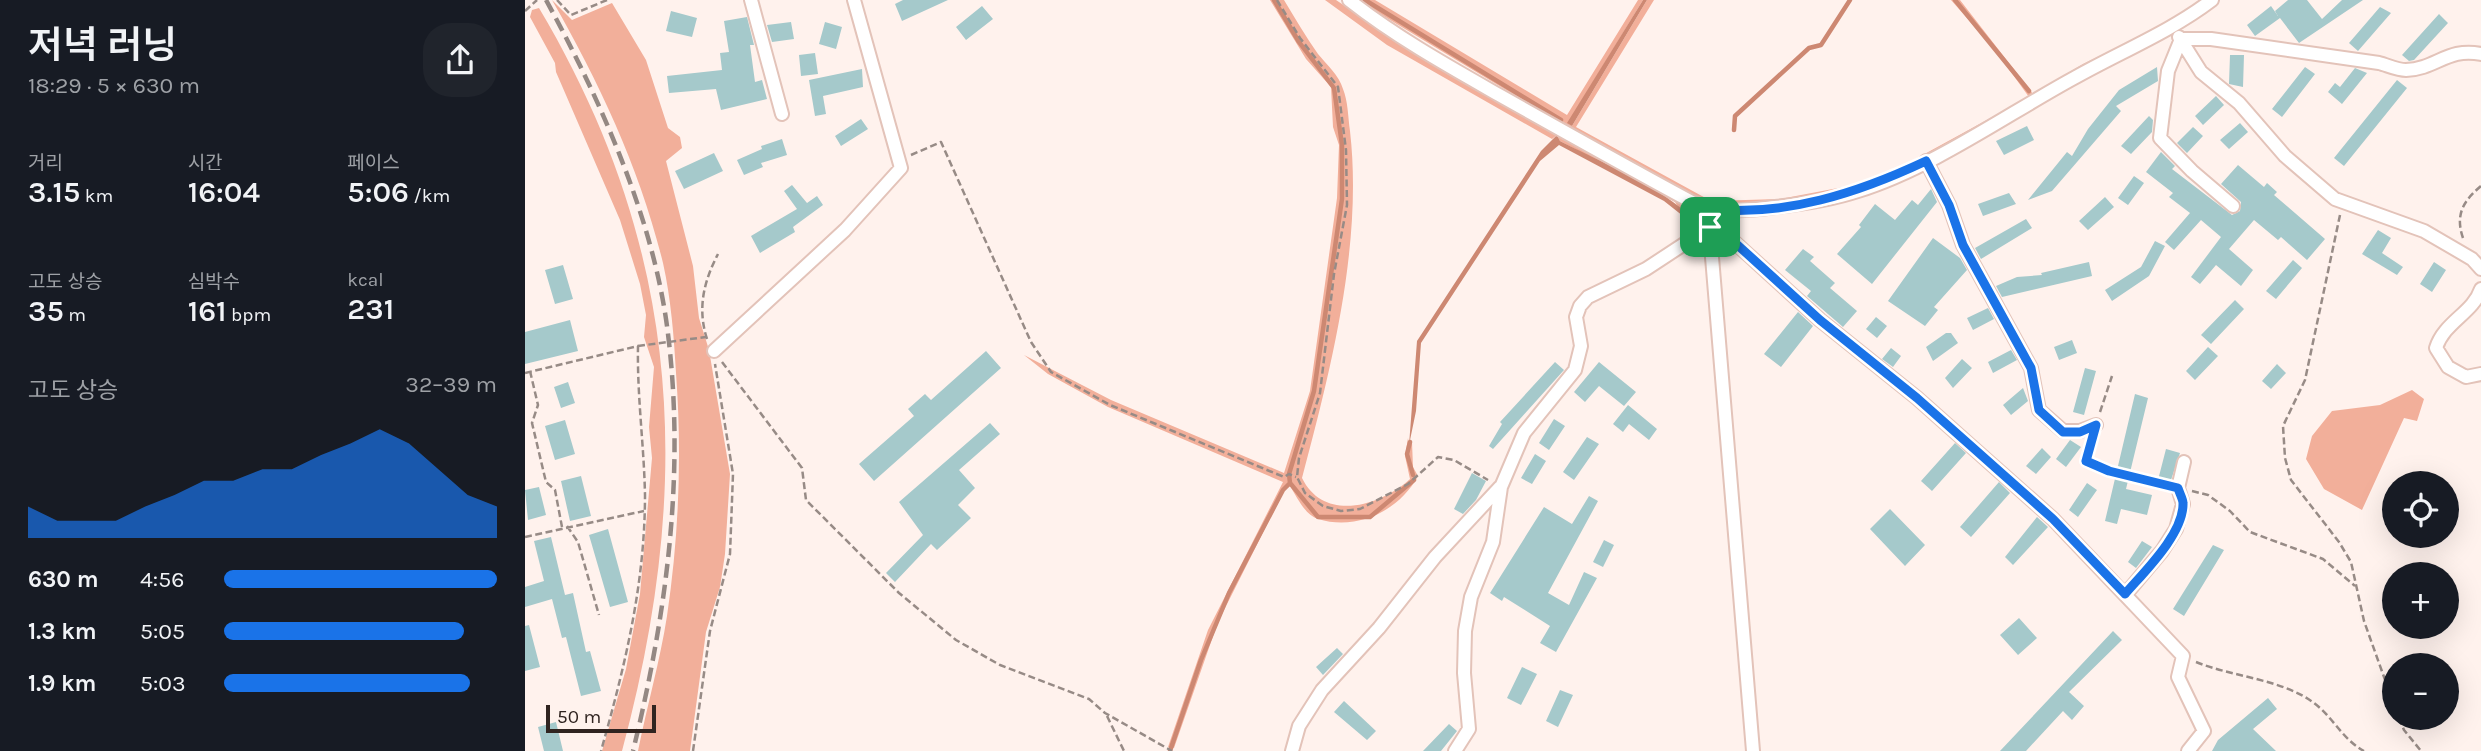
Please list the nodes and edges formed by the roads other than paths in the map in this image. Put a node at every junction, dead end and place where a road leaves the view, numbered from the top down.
1 (751, 0) edge
2 (854, 0) edge
3 (1349, 0) edge
4 (2212, 0) edge
5 (2175, 27) junction
6 (2181, 39) junction
7 (2481, 54) edge
8 (782, 114) dead end
9 (1926, 161) junction
10 (2233, 205) dead end
11 (1708, 209) junction
12 (1710, 227) junction
13 (2481, 269) edge
14 (2481, 289) edge
15 (713, 351) road end
16 (2481, 374) edge
17 (2096, 425) road end
18 (2184, 462) dead end
19 (1501, 487) junction
20 (2125, 594) junction
21 (1291, 751) edge
22 (1455, 751) edge
23 (1753, 751) edge
24 (2188, 751) edge

1 - 8 street
2 - 15 street
3 - 11 street
4 - 5 street
5 - 6 street
5 - 9 street
6 - 7 street
6 - 10 street
6 - 13 street
9 - 11 street
9 - 17 street
11 - 12 street
12 - 19 street
12 - 20 street
12 - 23 street
14 - 16 street
18 - 20 street
19 - 21 street
19 - 22 street
20 - 24 street

